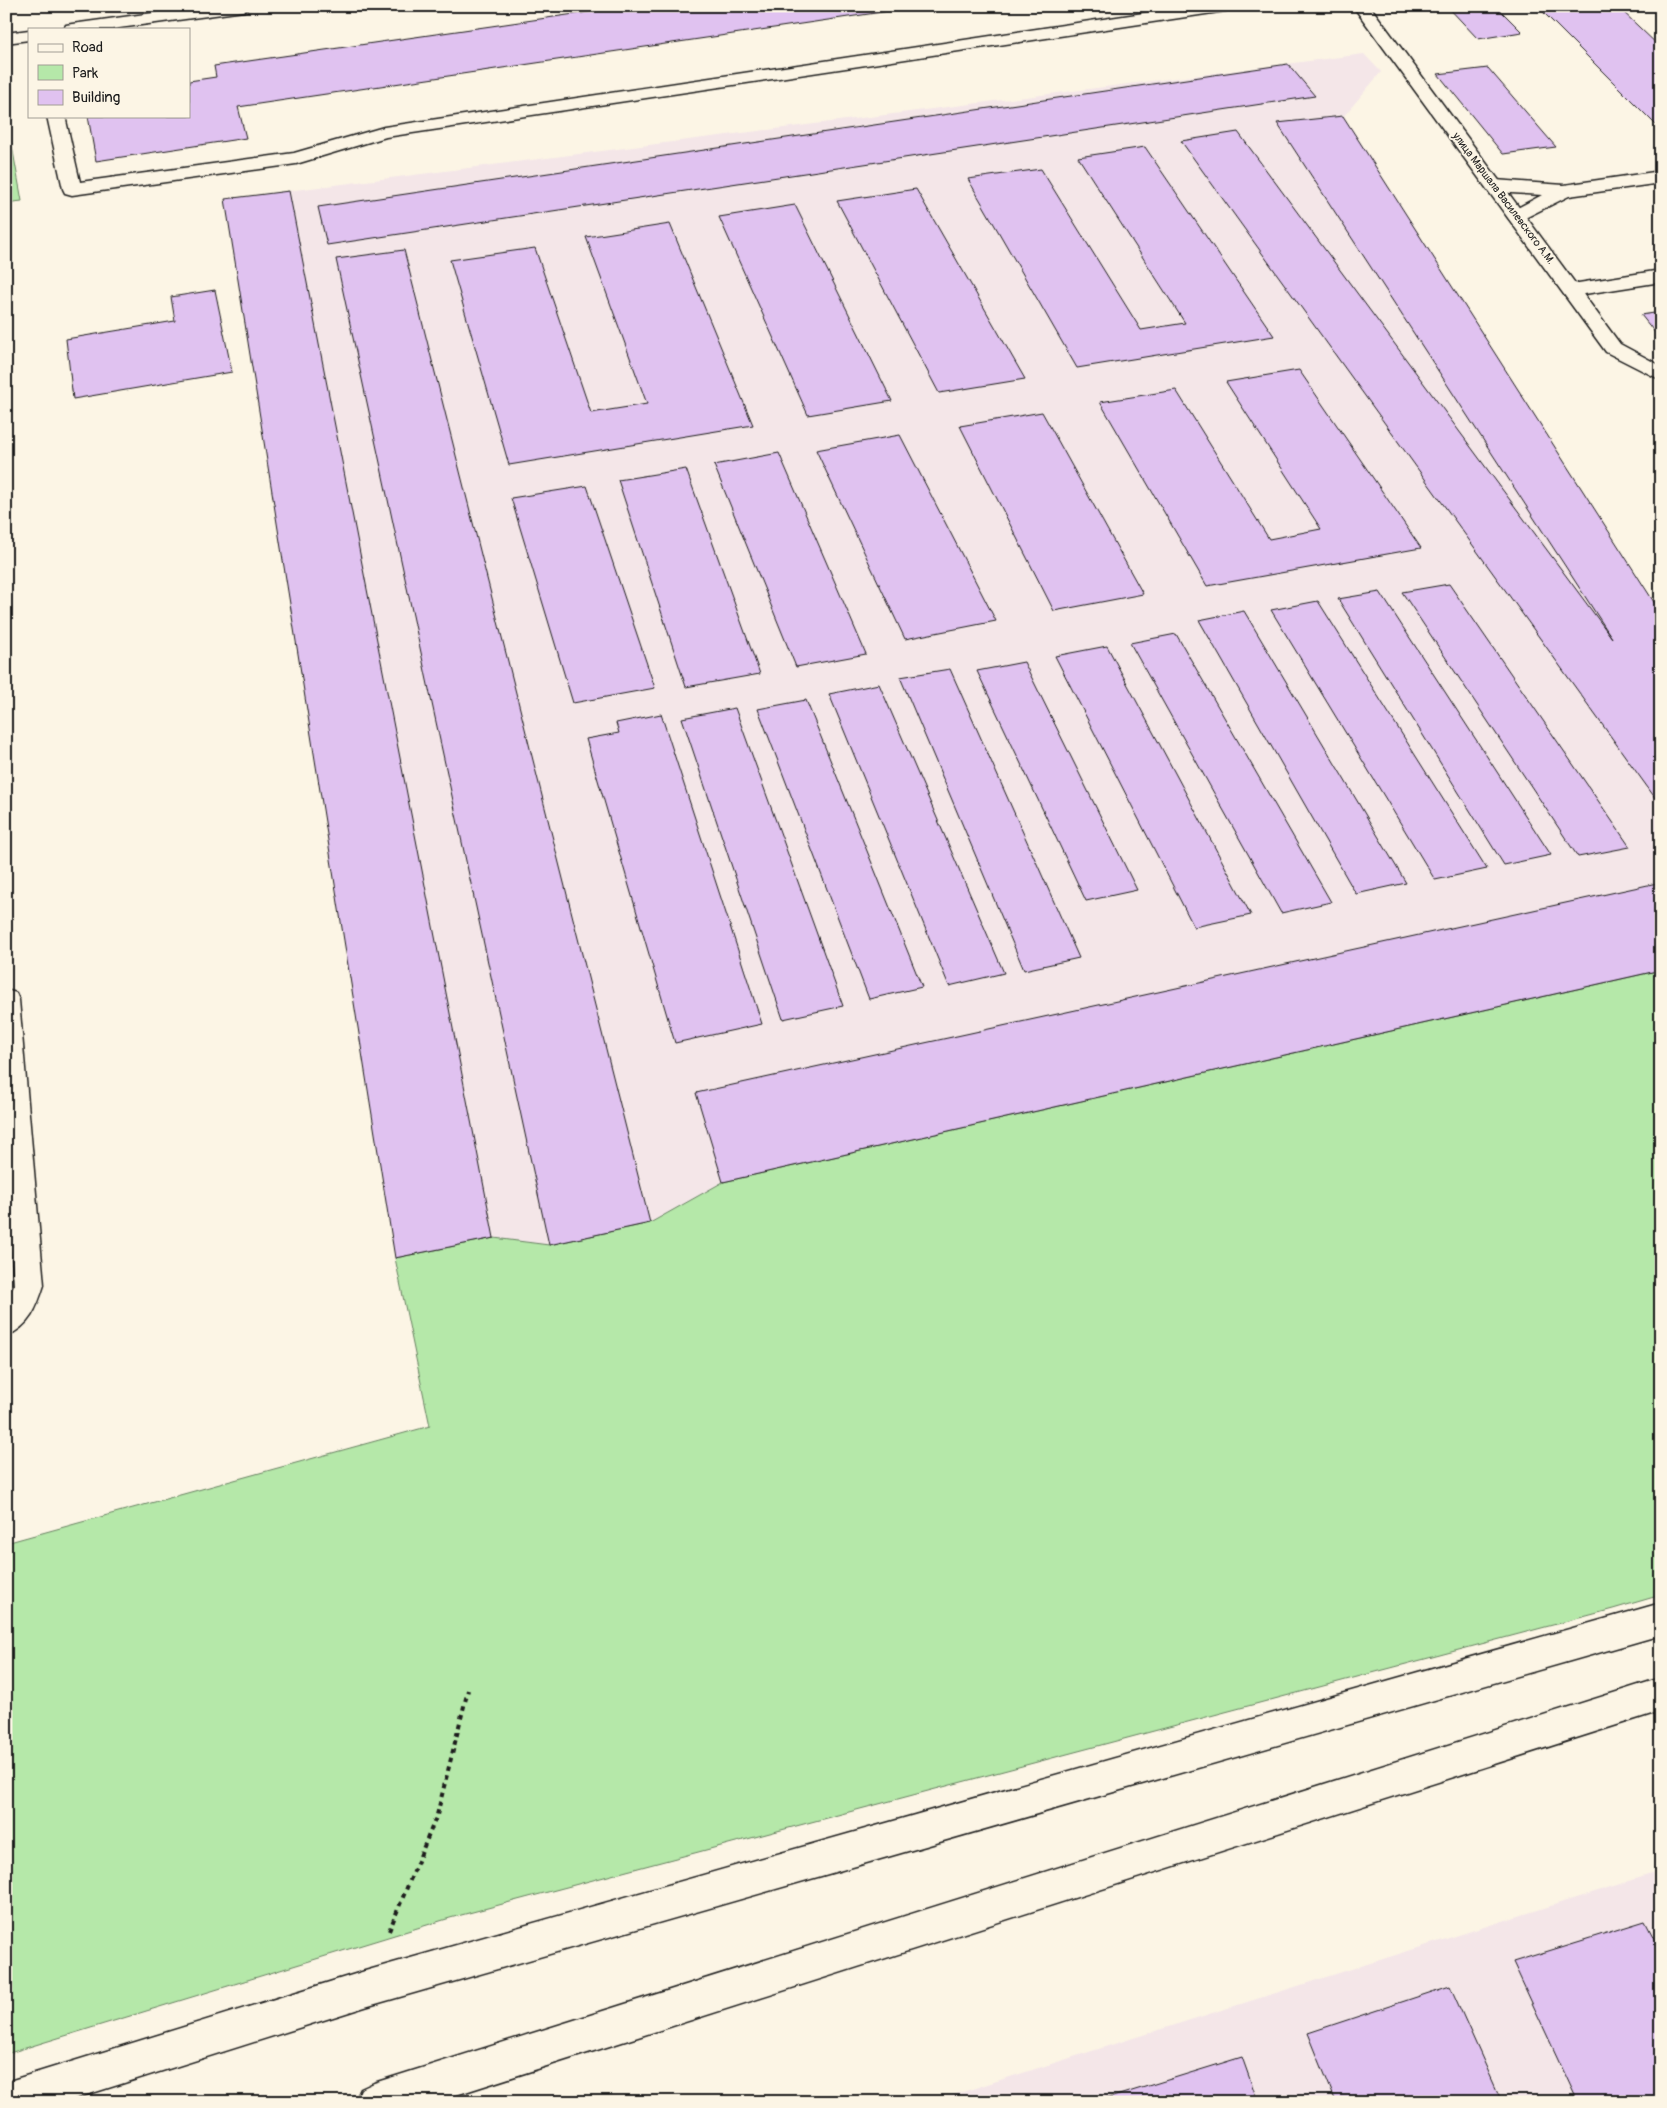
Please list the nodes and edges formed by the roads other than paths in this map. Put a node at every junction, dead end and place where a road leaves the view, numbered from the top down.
1 (244, 6) edge
2 (1226, 6) edge
3 (1361, 6) edge
4 (79, 28) edge
5 (28, 34) edge
6 (6, 38) edge
7 (56, 118) edge
8 (1661, 176) edge
9 (1495, 186) junction
10 (1564, 191) junction
11 (1517, 216) junction
12 (1661, 276) edge
13 (1572, 290) junction
14 (1661, 374) edge
15 (6, 1000) edge
16 (6, 1323) edge
17 (1661, 1619) edge
18 (1661, 1694) edge
19 (6, 2101) edge
20 (374, 2102) edge

1 - 4 street
2 - 7 street
3 - 9 street, улица Маршала Василевского А.М.
5 - 6 street
8 - 10 street
9 - 10 street
9 - 11 street, улица Маршала Василевского А.М.
10 - 11 street
11 - 13 street, улица Маршала Василевского А.М.
12 - 13 street
13 - 14 street, улица Маршала Василевского А.М.
15 - 16 street
17 - 19 street
18 - 20 street

